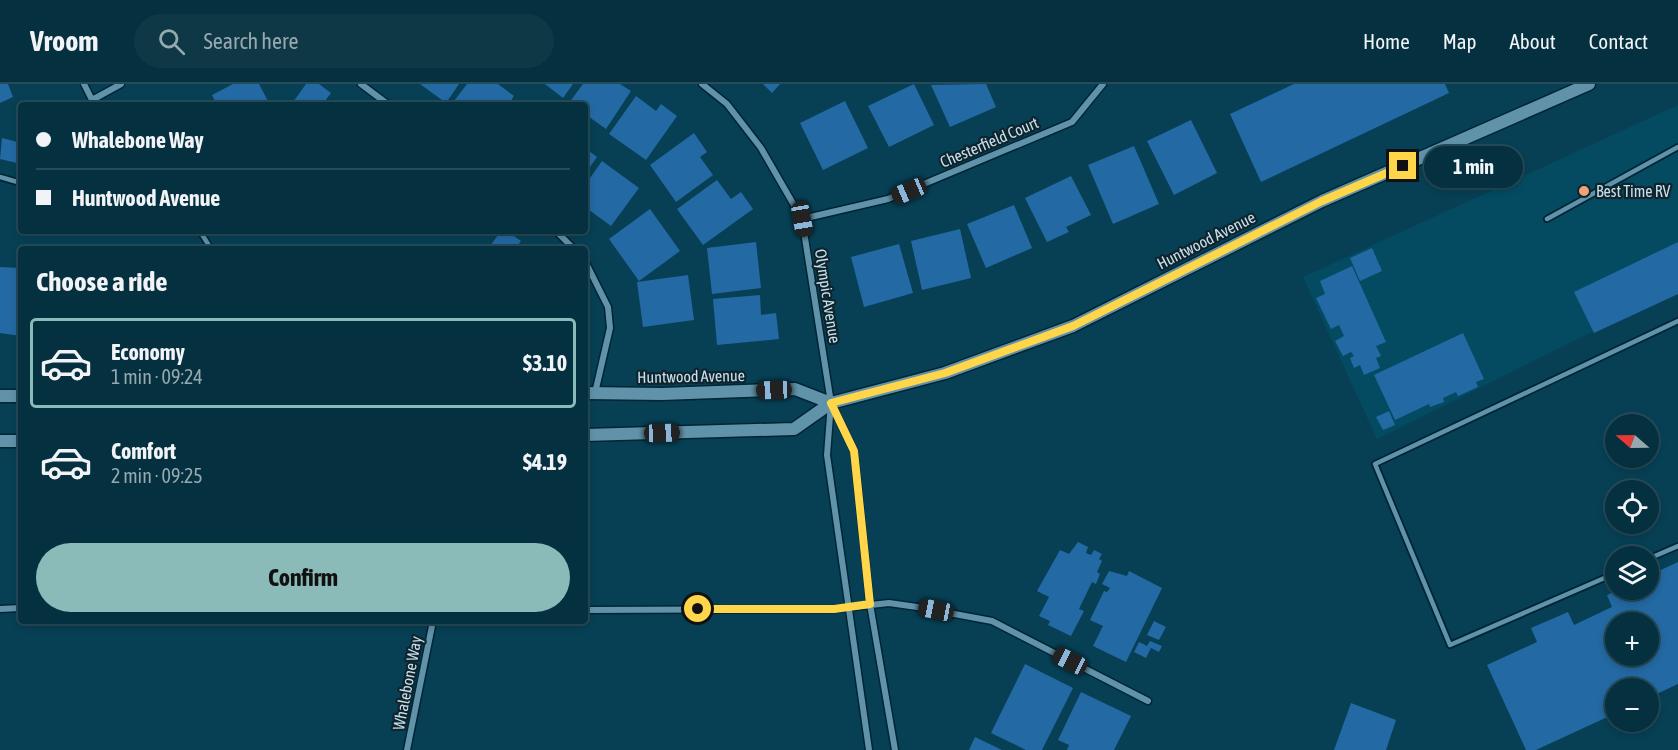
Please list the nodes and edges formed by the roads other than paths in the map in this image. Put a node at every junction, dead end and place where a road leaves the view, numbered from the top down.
1 (84, 84) edge
2 (122, 84) edge
3 (361, 84) edge
4 (702, 84) edge
5 (1103, 84) edge
6 (1588, 84) edge
7 (385, 102) edge
8 (1678, 147) edge
9 (0, 177) edge
10 (18, 182) edge
11 (802, 219) junction
12 (1547, 219) dead end
13 (559, 234) edge
14 (571, 246) edge
15 (588, 267) edge
16 (1678, 321) edge
17 (590, 393) edge
18 (0, 396) edge
19 (18, 396) edge
20 (831, 403) junction
21 (588, 435) edge
22 (0, 441) edge
23 (18, 441) edge
24 (1678, 546) edge
25 (1659, 554) edge
26 (1605, 578) edge
27 (870, 604) junction
28 (847, 606) junction
29 (18, 608) edge
30 (0, 609) edge
31 (588, 610) edge
32 (432, 624) edge
33 (1148, 701) dead end
34 (407, 750) edge
35 (869, 750) edge
36 (895, 750) edge

1 - 2 street
3 - 7 street
4 - 11 street, Olympic Avenue
5 - 11 street, Chesterfield Court
6 - 20 street, Huntwood Avenue
8 - 12 lane
9 - 10 lane
11 - 20 street, Olympic Avenue
13 - 14 street
15 - 17 street
16 - 26 lane
17 - 20 street, Huntwood Avenue
18 - 19 street
20 - 21 street, Huntwood Avenue
20 - 27 street
20 - 28 street
22 - 23 street
24 - 25 lane
27 - 28 street
27 - 33 street
27 - 36 street
28 - 31 street
28 - 35 street
29 - 30 street
32 - 34 street, Whalebone Way

